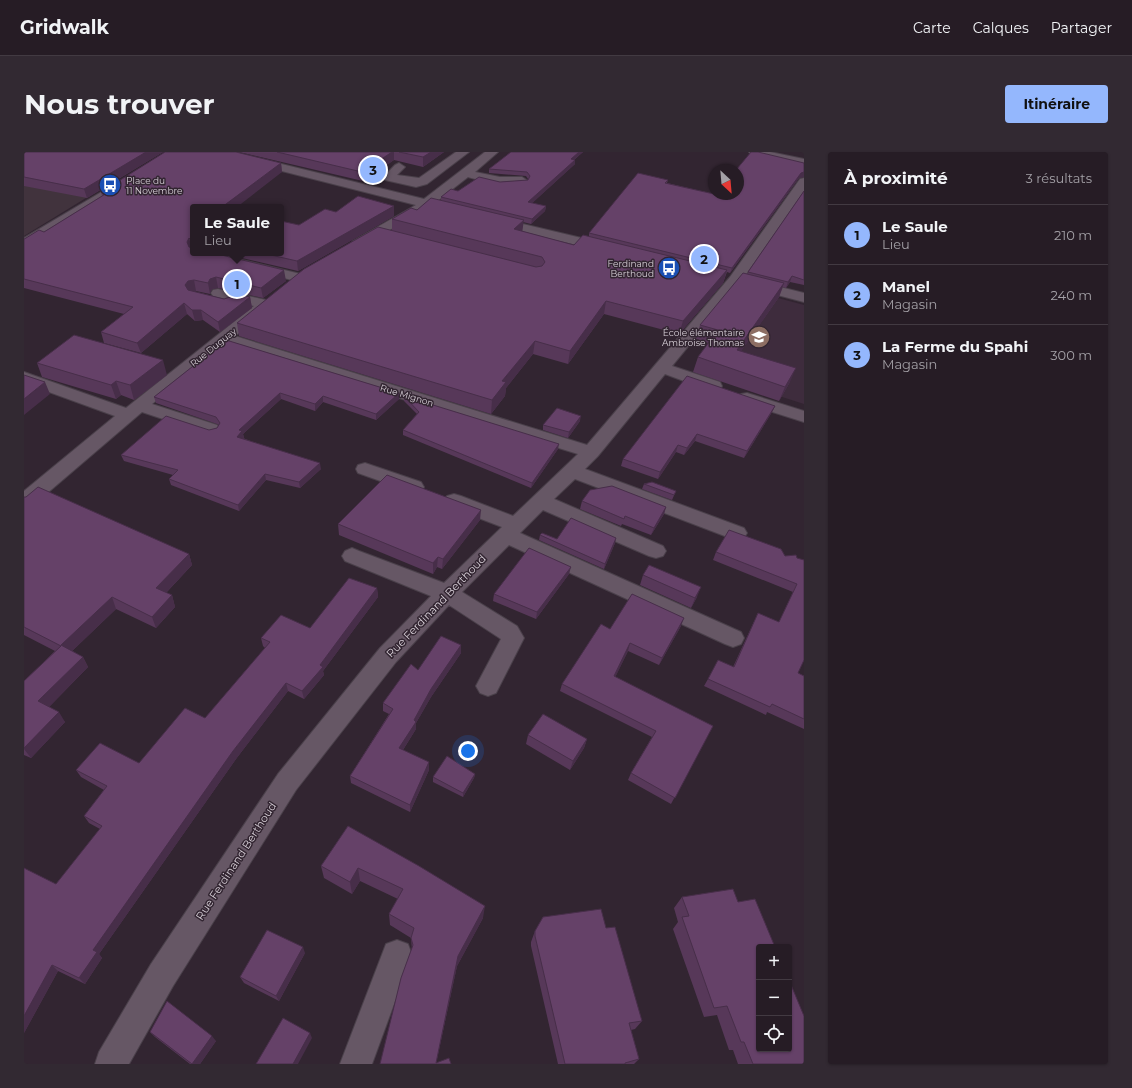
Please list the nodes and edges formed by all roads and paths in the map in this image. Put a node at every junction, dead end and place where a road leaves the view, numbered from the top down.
1 (219, 152) edge
2 (463, 152) edge
3 (492, 152) edge
4 (755, 152) edge
5 (804, 163) edge
6 (399, 167) edge
7 (465, 173) junction
8 (128, 180) edge
9 (522, 182) edge
10 (416, 183) junction
11 (803, 186) edge
12 (406, 198) junction
13 (426, 204) junction
14 (464, 214) edge
15 (480, 217) edge
16 (24, 244) edge
17 (619, 251) edge
18 (344, 252) edge
19 (214, 256) edge
20 (729, 278) junction
21 (218, 293) edge
22 (275, 297) junction
23 (204, 298) edge
24 (804, 298) edge
25 (242, 299) junction
26 (224, 338) junction
27 (160, 366) dead end
28 (662, 368) junction
29 (181, 372) junction
30 (24, 377) edge
31 (134, 410) junction
32 (804, 417) edge
33 (211, 429) edge
34 (590, 452) junction
35 (366, 469) dead end
36 (572, 471) junction
37 (540, 501) junction
38 (24, 502) edge
39 (511, 530) junction
40 (737, 533) edge
41 (656, 551) dead end
42 (352, 556) dead end
43 (447, 593) junction
44 (733, 638) dead end
45 (488, 686) dead end
46 (397, 955) dead end
47 (111, 1064) edge
48 (356, 1064) edge

1 - 12 street
2 - 10 street
3 - 7 street
4 - 5 street
6 - 10 street
7 - 9 street
7 - 13 street
8 - 16 street
10 - 12 street
11 - 20 street, Rue Ferdinand Berthoud
12 - 13 street
13 - 14 street
13 - 18 street
15 - 17 street
19 - 22 street, Rue Duguay
20 - 24 street
20 - 28 street, Rue Ferdinand Berthoud
21 - 25 street
22 - 25 street
22 - 26 street, Rue Duguay
23 - 25 street
26 - 29 street, Rue Duguay
26 - 34 street, Rue Mignon
27 - 29 street
28 - 32 street
28 - 34 street, Rue Ferdinand Berthoud
29 - 31 street, Rue Duguay
30 - 31 street
31 - 33 street
31 - 38 street, Rue Duguay
34 - 36 street, Rue Ferdinand Berthoud
35 - 39 street
36 - 37 street, Rue Ferdinand Berthoud
36 - 40 street
37 - 39 street, Rue Ferdinand Berthoud
37 - 41 street
39 - 43 street, Rue Ferdinand Berthoud
39 - 44 street
42 - 43 street
43 - 45 street
43 - 47 street, Rue Ferdinand Berthoud
46 - 48 street

